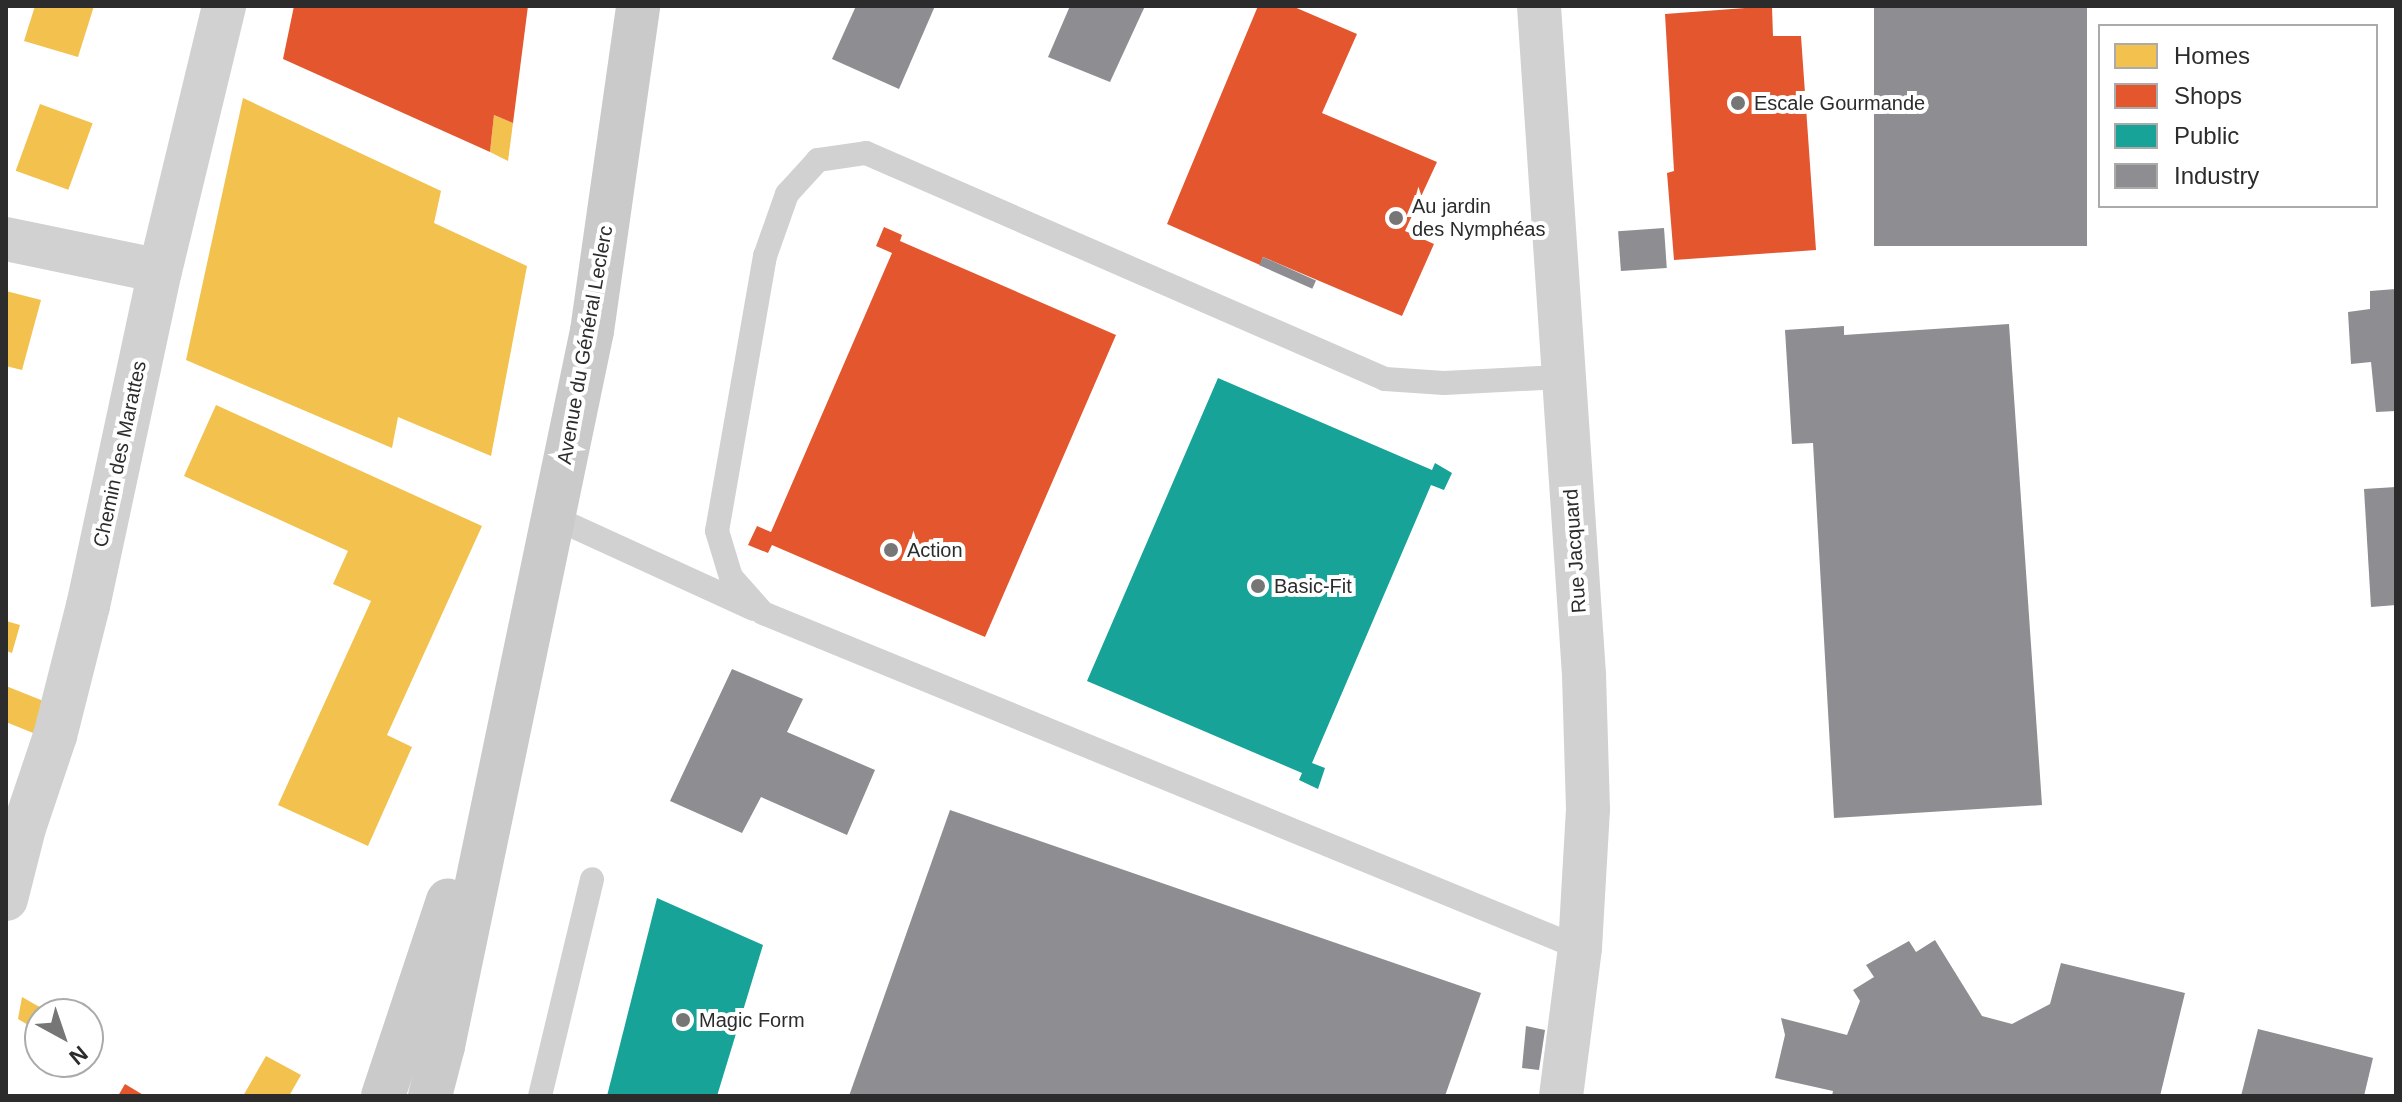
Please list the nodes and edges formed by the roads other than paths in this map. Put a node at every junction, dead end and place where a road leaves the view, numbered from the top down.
1 (224, 6) edge
2 (638, 6) edge
3 (1539, 6) edge
4 (6, 239) edge
5 (160, 271) junction
6 (1561, 377) junction
7 (553, 517) junction
8 (763, 613) junction
9 (518, 682) junction
10 (592, 879) dead end
11 (6, 899) edge
12 (1580, 948) junction
13 (383, 1096) edge
14 (430, 1096) edge
15 (540, 1096) edge
16 (1561, 1096) edge

1 - 5 street, Chemin des Marattes
2 - 7 main road, Avenue du Général Leclerc
3 - 6 street, Rue Jacquard
4 - 5 street
5 - 11 street, Chemin des Marattes
6 - 8 lane
6 - 12 street, Rue Jacquard
7 - 8 lane
7 - 9 main road, Avenue du Général Leclerc
8 - 12 lane
9 - 13 main road, Avenue du Général Leclerc
9 - 14 main road, Avenue du Général Leclerc
10 - 15 lane
12 - 16 street, Rue Jacquard

